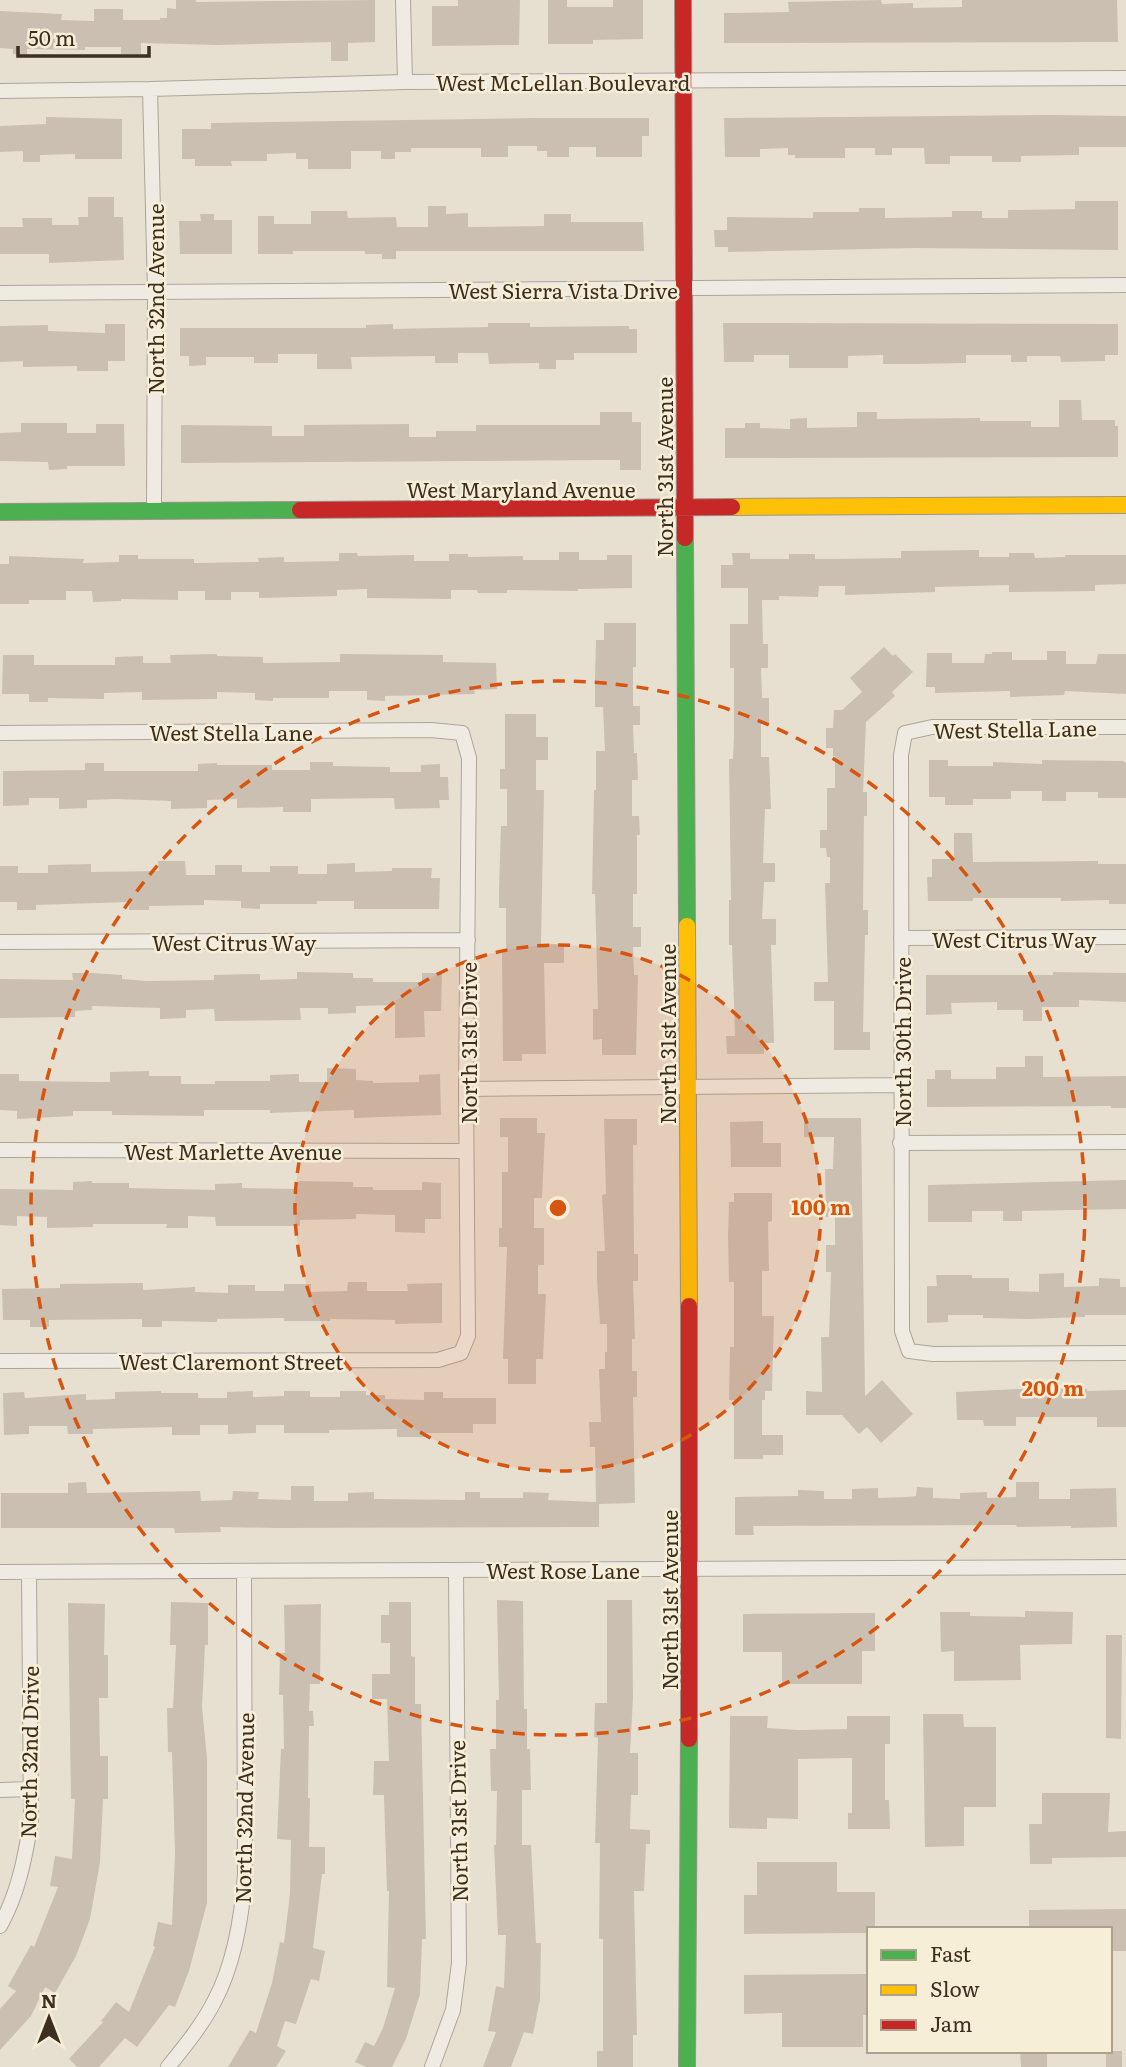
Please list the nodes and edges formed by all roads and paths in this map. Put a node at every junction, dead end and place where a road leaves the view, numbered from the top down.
1 (403, 0) edge
2 (683, 0) edge
3 (1126, 78) edge
4 (683, 80) junction
5 (405, 82) junction
6 (150, 89) junction
7 (0, 90) edge
8 (1126, 285) edge
9 (684, 288) junction
10 (155, 292) junction
11 (0, 293) edge
12 (1126, 505) edge
13 (685, 508) junction
14 (153, 510) junction
15 (0, 512) edge
16 (1126, 727) edge
17 (0, 733) edge
18 (462, 733) joint
19 (905, 733) joint
20 (1126, 937) edge
21 (901, 938) junction
22 (467, 940) junction
23 (0, 942) edge
24 (901, 1085) junction
25 (687, 1087) junction
26 (466, 1089) junction
27 (1126, 1142) edge
28 (900, 1143) junction
29 (0, 1150) edge
30 (466, 1150) junction
31 (461, 1353) joint
32 (1126, 1353) edge
33 (0, 1361) edge
34 (1126, 1567) edge
35 (690, 1568) junction
36 (456, 1570) junction
37 (243, 1571) junction
38 (0, 1572) edge
39 (29, 1572) junction
40 (31, 1789) junction
41 (0, 1790) edge
42 (0, 1927) edge
43 (168, 2067) edge
44 (432, 2067) edge
45 (687, 2067) edge

1 - 5 street
2 - 4 street, North 31st Avenue
3 - 4 street, West McLellan Boulevard
4 - 5 street, West McLellan Boulevard
4 - 9 street, North 31st Avenue
5 - 6 street, West McLellan Boulevard
6 - 7 street, West McLellan Boulevard
6 - 10 street, North 32nd Avenue
8 - 9 street, West Sierra Vista Drive
9 - 10 street, West Sierra Vista Drive
9 - 13 street, North 31st Avenue
10 - 11 street, West Sierra Vista Drive
10 - 14 street, North 32nd Avenue
12 - 13 street, West Maryland Avenue
13 - 14 street, West Maryland Avenue
13 - 25 street, North 31st Avenue
14 - 15 street, West Maryland Avenue
16 - 19 street, West Stella Lane
17 - 18 street, West Stella Lane
18 - 22 street, North 31st Drive
19 - 21 street, North 30th Drive
20 - 21 street, West Citrus Way
21 - 24 street, North 30th Drive
22 - 23 street, West Citrus Way
22 - 26 street, North 31st Drive
24 - 25 street
24 - 28 street, North 30th Drive
25 - 26 street
25 - 35 street, North 31st Avenue
26 - 30 street, North 31st Drive
27 - 28 street
28 - 32 street, North 30th Drive
29 - 30 street, West Marlette Avenue
30 - 31 street, North 31st Drive
31 - 33 street, West Claremont Street
34 - 35 street, West Rose Lane
35 - 36 street, West Rose Lane
35 - 45 street, North 31st Avenue
36 - 37 street, West Rose Lane
36 - 44 street, North 31st Drive
37 - 39 street, West Rose Lane
37 - 43 street, North 32nd Avenue
38 - 39 street, West Rose Lane
39 - 40 street, North 32nd Drive
40 - 41 street
40 - 42 street, North 32nd Drive

